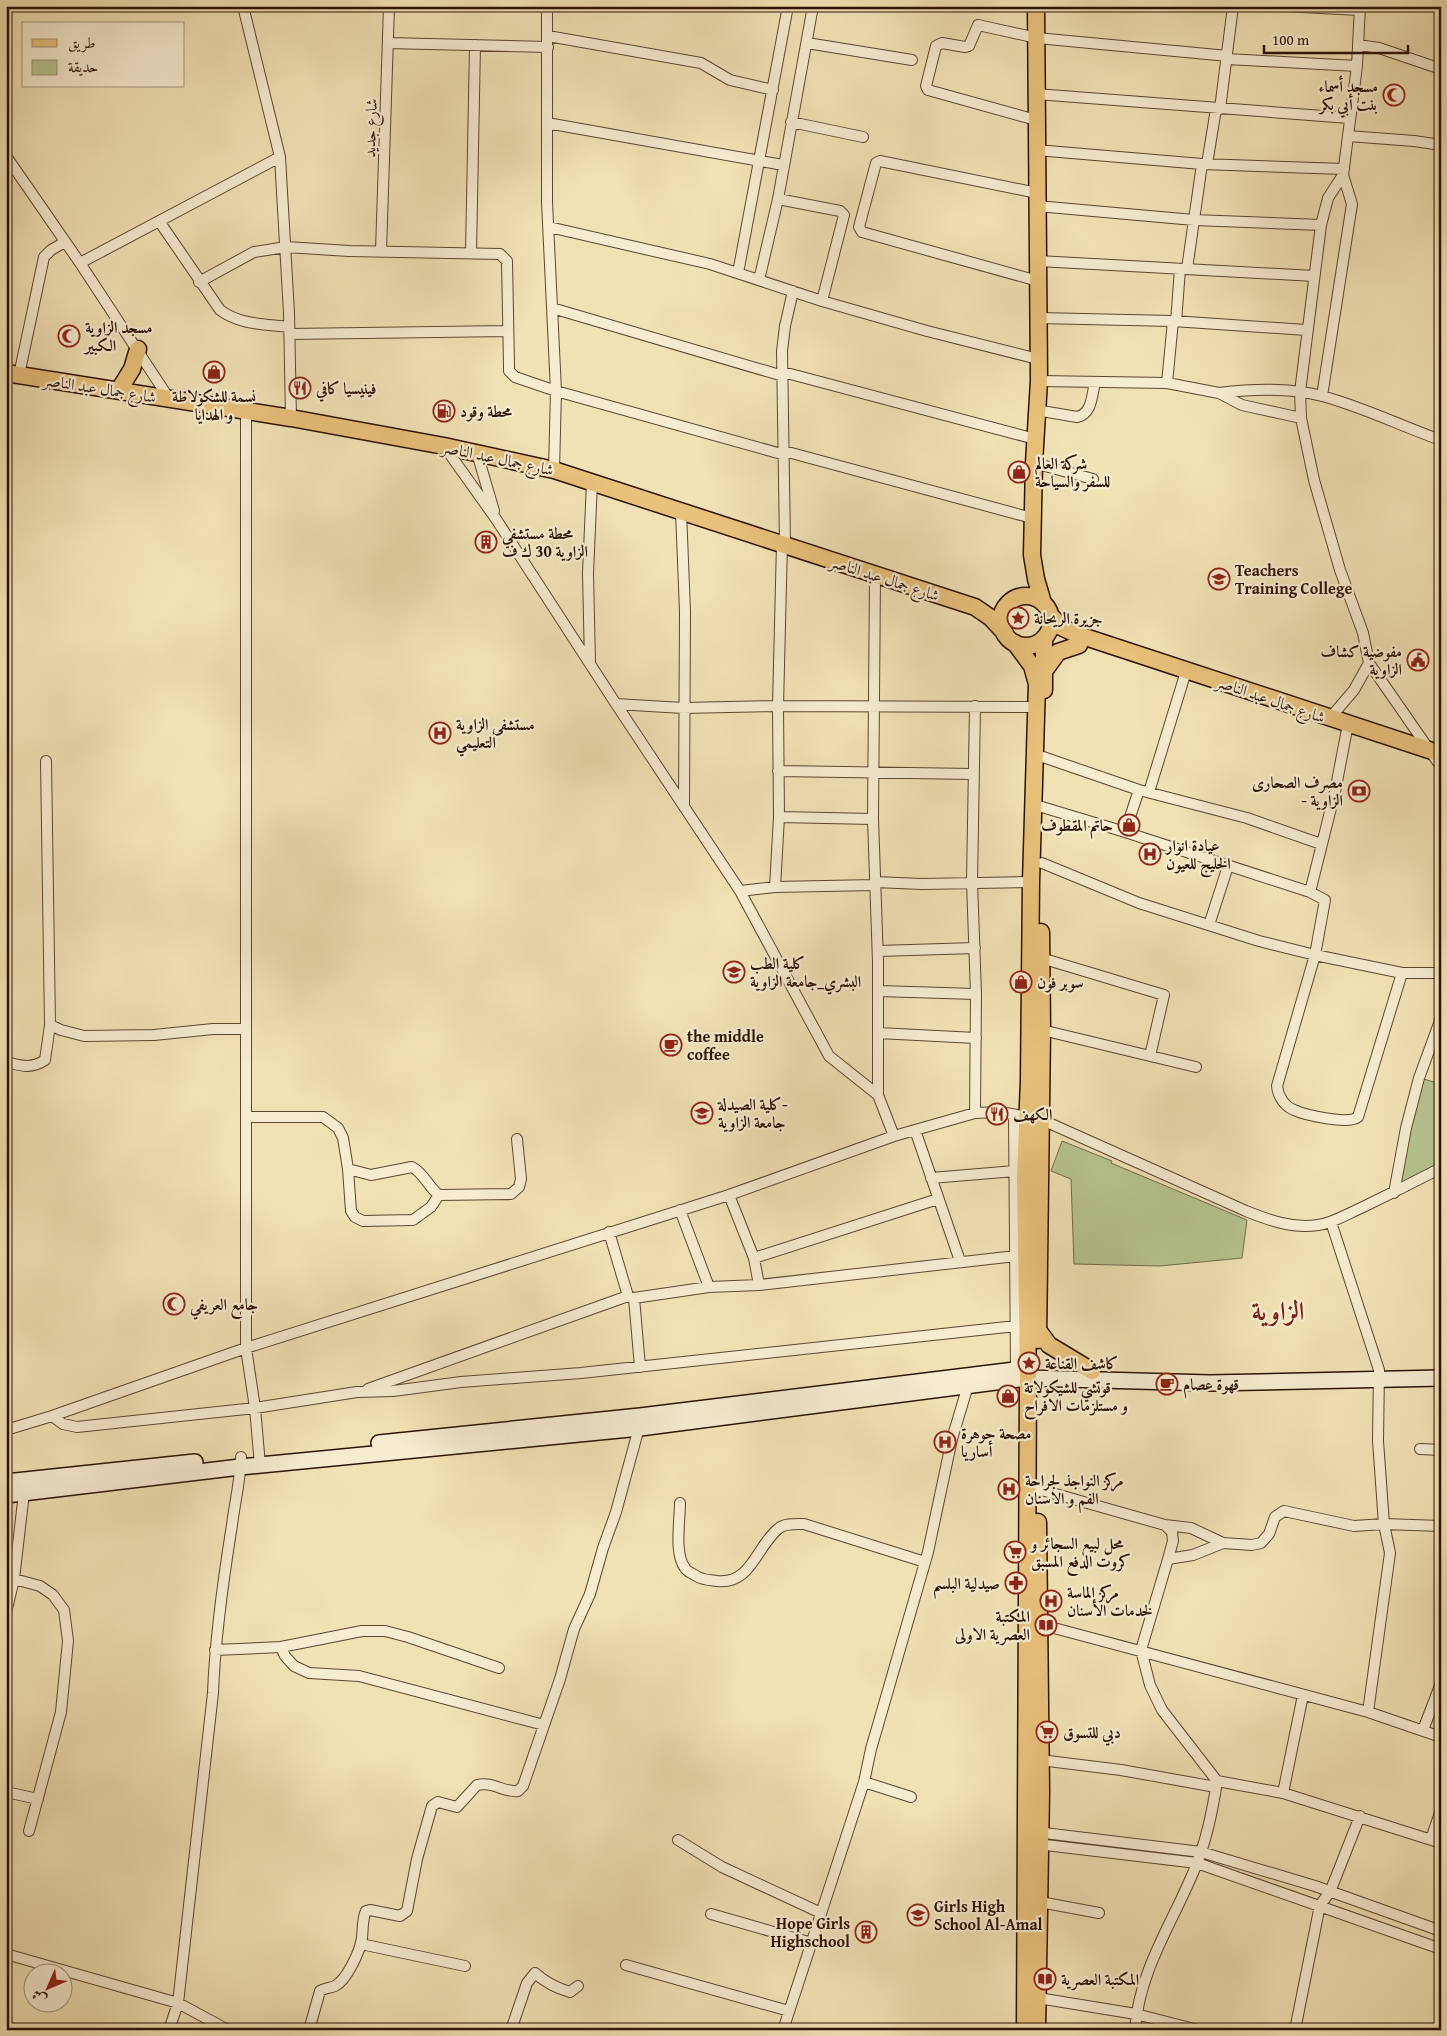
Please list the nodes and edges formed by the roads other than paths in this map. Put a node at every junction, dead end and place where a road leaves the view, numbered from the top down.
1 (244, 6) edge
2 (389, 6) edge
3 (547, 6) edge
4 (788, 6) edge
5 (813, 6) edge
6 (1036, 6) edge
7 (1233, 6) edge
8 (1282, 6) edge
9 (1360, 8) edge
10 (1037, 38) junction
11 (548, 42) junction
12 (388, 43) junction
13 (807, 43) junction
14 (475, 45) junction
15 (1358, 45) junction
16 (1228, 58) junction
17 (912, 60) dead end
18 (1357, 66) junction
19 (1441, 69) edge
20 (773, 90) junction
21 (1036, 94) junction
22 (1218, 109) junction
23 (1349, 118) junction
24 (1036, 120) junction
25 (791, 122) junction
26 (547, 123) junction
27 (1348, 136) junction
28 (863, 137) dead end
29 (1441, 145) edge
30 (1036, 150) junction
31 (6, 156) edge
32 (280, 157) junction
33 (759, 161) junction
34 (1204, 164) junction
35 (784, 165) junction
36 (1344, 172) junction
37 (778, 199) junction
38 (1037, 200) junction
39 (1194, 220) junction
40 (159, 221) junction
41 (1321, 225) junction
42 (548, 228) junction
43 (65, 242) junction
44 (286, 246) junction
45 (381, 251) junction
46 (471, 252) junction
47 (1038, 260) junction
48 (80, 264) junction
49 (1184, 269) junction
50 (738, 273) junction
51 (1314, 276) junction
52 (759, 280) junction
53 (199, 282) junction
54 (1038, 282) junction
55 (792, 291) junction
56 (822, 301) junction
57 (552, 308) junction
58 (1038, 318) junction
59 (1175, 322) junction
60 (290, 330) junction
61 (1306, 330) junction
62 (508, 331) junction
63 (138, 349) junction
64 (1038, 359) junction
65 (13, 374) edge
66 (783, 374) junction
67 (1038, 381) junction
68 (1095, 382) junction
69 (1167, 383) junction
70 (119, 390) junction
71 (556, 390) junction
72 (1300, 392) junction
73 (1219, 393) junction
74 (1322, 396) junction
75 (170, 400) junction
76 (246, 410) junction
77 (1036, 410) junction
78 (291, 418) junction
79 (1301, 418) junction
80 (1035, 439) junction
81 (1441, 440) edge
82 (444, 446) junction
83 (476, 453) junction
84 (785, 453) junction
85 (1034, 463) junction
86 (554, 470) junction
87 (1092, 478) dead end
88 (592, 482) junction
89 (681, 511) junction
90 (1032, 518) junction
91 (496, 519) junction
92 (783, 544) junction
93 (1032, 555) junction
94 (875, 576) junction
95 (1010, 602) junction
96 (975, 608) junction
97 (1047, 609) junction
98 (1045, 637) junction
99 (1010, 638) junction
100 (1078, 645) junction
101 (590, 663) junction
102 (1369, 663) junction
103 (1044, 670) junction
104 (1184, 678) junction
105 (616, 704) junction
106 (778, 706) junction
107 (874, 706) junction
108 (975, 706) junction
109 (1036, 707) junction
110 (683, 708) junction
111 (1330, 718) junction
112 (1348, 728) junction
113 (1043, 757) junction
114 (1437, 757) edge
115 (46, 761) dead end
116 (778, 771) junction
117 (873, 772) junction
118 (974, 774) junction
119 (1144, 791) junction
120 (684, 805) junction
121 (1042, 807) junction
122 (779, 817) junction
123 (874, 819) junction
124 (1125, 832) junction
125 (1321, 844) junction
126 (1042, 863) junction
127 (1228, 866) junction
128 (972, 882) junction
129 (1031, 882) junction
130 (875, 884) junction
131 (775, 887) junction
132 (740, 891) junction
133 (1310, 892) junction
134 (1209, 925) junction
135 (975, 948) junction
136 (878, 950) junction
137 (1315, 955) junction
138 (1041, 958) junction
139 (1402, 973) junction
140 (1441, 973) edge
141 (878, 991) junction
142 (976, 994) junction
143 (1441, 1018) edge
144 (50, 1024) junction
145 (246, 1029) junction
146 (1042, 1030) junction
147 (878, 1033) junction
148 (976, 1038) junction
149 (1150, 1056) junction
150 (6, 1062) edge
151 (1196, 1067) dead end
152 (878, 1096) junction
153 (975, 1112) junction
154 (246, 1117) junction
155 (1027, 1117) junction
156 (915, 1130) junction
157 (894, 1136) junction
158 (517, 1139) dead end
159 (1441, 1168) edge
160 (348, 1169) junction
161 (1015, 1171) junction
162 (931, 1178) junction
163 (1394, 1192) junction
164 (439, 1194) junction
165 (729, 1195) junction
166 (938, 1199) junction
167 (680, 1210) junction
168 (1330, 1222) junction
169 (609, 1232) junction
170 (1016, 1256) junction
171 (754, 1258) junction
172 (960, 1261) junction
173 (759, 1285) junction
174 (710, 1287) junction
175 (631, 1297) junction
176 (1016, 1326) junction
177 (1038, 1330) junction
178 (246, 1348) junction
179 (640, 1367) junction
180 (1441, 1369) edge
181 (1092, 1371) junction
182 (1030, 1372) junction
183 (1380, 1375) junction
184 (1441, 1378) edge
185 (970, 1381) junction
186 (357, 1392) junction
187 (255, 1408) junction
188 (52, 1416) junction
189 (640, 1422) junction
190 (6, 1430) edge
191 (1420, 1449) dead end
192 (1441, 1450) edge
193 (260, 1460) junction
194 (241, 1462) junction
195 (6, 1482) edge
196 (1038, 1489) junction
197 (24, 1493) junction
198 (6, 1495) edge
199 (680, 1504) dead end
200 (1384, 1524) junction
201 (1165, 1525) junction
202 (1441, 1526) edge
203 (1223, 1543) junction
204 (1168, 1559) junction
205 (925, 1562) junction
206 (14, 1579) junction
207 (6, 1613) edge
208 (1040, 1624) junction
209 (281, 1647) junction
210 (215, 1650) junction
211 (1141, 1650) junction
212 (500, 1668) dead end
213 (1441, 1683) edge
214 (1303, 1695) junction
215 (1368, 1712) junction
216 (544, 1726) junction
217 (1423, 1730) junction
218 (1441, 1737) edge
219 (1040, 1760) junction
220 (864, 1782) junction
221 (1216, 1784) junction
222 (6, 1792) edge
223 (1283, 1793) junction
224 (912, 1797) dead end
225 (38, 1799) junction
226 (1441, 1810) edge
227 (1360, 1816) junction
228 (29, 1831) dead end
229 (1033, 1838) junction
230 (678, 1840) dead end
231 (1436, 1841) edge
232 (1201, 1852) junction
233 (1197, 1863) junction
234 (1330, 1892) junction
235 (1040, 1902) junction
236 (1320, 1905) junction
237 (821, 1913) junction
238 (1099, 1913) dead end
239 (711, 1914) dead end
240 (1441, 1931) edge
241 (812, 1943) junction
242 (361, 1944) junction
243 (1441, 1949) edge
244 (6, 1954) edge
245 (626, 1965) dead end
246 (465, 1966) dead end
247 (578, 1986) dead end
248 (1030, 1997) junction
249 (178, 2003) junction
250 (790, 2011) junction
251 (1136, 2014) junction
252 (169, 2030) edge
253 (228, 2030) edge
254 (309, 2030) edge
255 (511, 2030) edge
256 (783, 2030) edge
257 (1025, 2030) edge
258 (1037, 2030) edge
259 (1135, 2030) edge
260 (1198, 2030) edge
261 (1295, 2030) edge

1 - 32 street
2 - 12 street, شارع جديد
3 - 11 street
4 - 20 street
5 - 13 street
6 - 10 main road
7 - 16 street
8 - 9 street
9 - 15 street
10 - 16 street
10 - 21 main road
10 - 24 street
11 - 14 street
11 - 20 street
11 - 26 street
12 - 14 street
12 - 45 street, شارع جديد
13 - 17 street
13 - 25 street
14 - 46 street
15 - 18 street
15 - 19 street
16 - 18 street
16 - 22 street
18 - 23 street
20 - 33 street
21 - 22 street
21 - 24 main road
22 - 23 street
22 - 34 street
23 - 27 street
24 - 30 main road
25 - 28 street
25 - 35 street
26 - 33 street
26 - 42 street
27 - 29 street
27 - 36 street
30 - 34 street
30 - 38 main road
31 - 43 street
32 - 40 street
32 - 44 street
33 - 35 street
33 - 50 street
34 - 36 street
34 - 39 street
35 - 37 street
36 - 41 street
36 - 74 street
37 - 52 street
37 - 56 street
38 - 39 street
38 - 47 main road
38 - 54 street
39 - 41 street
39 - 49 street
40 - 48 street
40 - 53 street
41 - 51 street
42 - 50 street
42 - 57 street
43 - 48 street
43 - 65 street
44 - 45 street
44 - 53 street
44 - 60 street
45 - 46 street
46 - 62 street
47 - 49 street
47 - 54 main road
48 - 63 street
49 - 51 street
49 - 59 street
50 - 52 street
51 - 61 street
52 - 55 street
53 - 60 street
54 - 58 main road
55 - 56 street
55 - 66 street
56 - 64 street
57 - 66 street
57 - 71 street
58 - 59 street
58 - 64 main road
59 - 61 street
59 - 69 street
60 - 62 street
60 - 78 street
61 - 72 street
62 - 71 street
63 - 70 main road
63 - 75 street
64 - 67 main road
65 - 70 main road, شارع جمال عبد الناصر
66 - 80 street
66 - 84 street
67 - 68 street
67 - 77 main road
68 - 69 street
68 - 77 street
69 - 73 street
70 - 75 main road, شارع جمال عبد الناصر
71 - 84 street
71 - 86 street
72 - 73 street
72 - 74 street
72 - 79 street
73 - 79 street
74 - 81 street
75 - 76 main road, شارع جمال عبد الناصر
76 - 78 main road, شارع جمال عبد الناصر
76 - 145 street
77 - 80 main road
78 - 82 main road, شارع جمال عبد الناصر
79 - 102 street
80 - 85 main road
82 - 83 main road, شارع جمال عبد الناصر
82 - 91 street
83 - 86 main road, شارع جمال عبد الناصر
83 - 91 street
84 - 90 street
84 - 92 street
85 - 87 street
85 - 90 main road
86 - 88 main road, شارع جمال عبد الناصر
88 - 89 main road, شارع جمال عبد الناصر
88 - 101 street
89 - 92 main road, شارع جمال عبد الناصر
89 - 110 street
90 - 93 main road
91 - 101 street
92 - 94 main road, شارع جمال عبد الناصر
92 - 106 street
93 - 95 main road
93 - 97 main road
94 - 96 main road, شارع جمال عبد الناصر
94 - 107 street
95 - 96 main road, شارع جمال عبد الناصر
95 - 97 main road
95 - 99 main road
96 - 99 main road, شارع جمال عبد الناصر
97 - 98 main road
97 - 111 main road, شارع جمال عبد الناصر
98 - 99 main road
98 - 100 main road, شارع جمال عبد الناصر
98 - 103 main road
99 - 109 main road, شارع جمال عبد الناصر
100 - 103 main road
100 - 104 main road, شارع جمال عبد الناصر
101 - 105 street
102 - 111 street
102 - 114 street
103 - 113 main road
104 - 112 main road, شارع جمال عبد الناصر
104 - 119 street
105 - 110 street
105 - 120 street
106 - 107 street
106 - 110 street
106 - 116 street
107 - 108 street
107 - 117 street
108 - 109 street
108 - 118 street
109 - 129 main road, شارع جمال عبد الناصر
110 - 120 street
111 - 112 main road, شارع جمال عبد الناصر
112 - 114 main road, شارع جمال عبد الناصر
112 - 125 street
113 - 119 street
113 - 121 main road
115 - 144 street
116 - 117 street
116 - 122 street
117 - 118 street
117 - 123 street
118 - 128 street
119 - 124 street
119 - 125 street
120 - 132 street
121 - 124 street
121 - 126 main road
122 - 123 street
122 - 131 street
123 - 130 street
124 - 127 street
125 - 133 street
126 - 134 street
126 - 138 main road
127 - 133 street
127 - 134 street
128 - 129 street
128 - 130 street
128 - 135 street
129 - 155 main road, شارع جمال عبد الناصر
130 - 131 street
130 - 136 street
131 - 132 street
132 - 152 street
133 - 137 street
134 - 137 street
135 - 136 street
135 - 142 street
136 - 141 street
137 - 139 street
137 - 139 street
138 - 146 main road
138 - 149 street
139 - 140 street
141 - 142 street
141 - 147 street
142 - 148 street
143 - 163 street
144 - 145 street
144 - 150 street
145 - 154 street
146 - 149 street
146 - 155 main road
147 - 148 street
147 - 152 street
148 - 153 street
149 - 151 street
152 - 157 street
153 - 155 street
153 - 156 street
154 - 160 street
154 - 178 street
155 - 161 street
155 - 168 street
155 - 177 main road
155 - 182 main road
156 - 157 street
156 - 162 street
157 - 165 street
158 - 164 street
159 - 163 street
160 - 164 street
160 - 164 street
161 - 162 street
161 - 170 street
162 - 166 street
163 - 168 street
165 - 167 street
165 - 171 street
166 - 171 street
166 - 172 street
167 - 169 street
167 - 174 street
168 - 183 street
169 - 175 street
169 - 178 street
170 - 172 street
170 - 176 street
171 - 173 street
172 - 173 street
173 - 174 street
174 - 175 street
175 - 179 street
175 - 186 street
176 - 179 street
176 - 182 street
177 - 181 main road
177 - 182 main road
178 - 187 street
178 - 188 street
179 - 186 street
180 - 183 main road
181 - 182 main road
181 - 183 main road
182 - 183 main road
182 - 185 main road
182 - 196 main road
182 - 229 main road
183 - 184 main road
183 - 200 street
185 - 189 main road
185 - 205 street
186 - 187 street
187 - 188 street
187 - 193 street
188 - 190 street
189 - 193 main road
189 - 216 street
191 - 192 street
193 - 194 main road
194 - 195 main road
194 - 197 main road
194 - 210 street
196 - 201 street
196 - 208 main road
197 - 198 main road
197 - 206 street
199 - 205 street
200 - 202 street
200 - 203 street
200 - 215 street
201 - 203 street
201 - 204 street
203 - 204 street
204 - 211 street
205 - 220 street
206 - 207 street
206 - 225 street
208 - 211 street
208 - 219 main road
209 - 210 street
209 - 212 street
209 - 216 street
210 - 249 street
211 - 214 street
211 - 221 street
213 - 217 street
214 - 215 street
214 - 223 street
215 - 217 street
216 - 242 street
217 - 218 street
219 - 221 street
219 - 229 main road
220 - 224 street
220 - 237 street
221 - 223 street
221 - 232 street
222 - 225 street
223 - 227 street
225 - 228 street
226 - 231 street
227 - 231 street
227 - 234 street
229 - 232 street
229 - 233 street
229 - 235 main road
229 - 248 main road
230 - 237 street
232 - 233 street
232 - 234 street
233 - 236 street
233 - 251 street
234 - 236 street
234 - 240 street
235 - 238 street
235 - 248 main road
236 - 243 street
236 - 261 street
237 - 241 street
239 - 241 street
241 - 250 street
242 - 246 street
242 - 254 street
244 - 249 street
245 - 250 street
247 - 255 street
248 - 251 street
248 - 257 main road
248 - 258 main road
249 - 252 street
249 - 253 street
250 - 256 street
251 - 259 street
251 - 260 street

